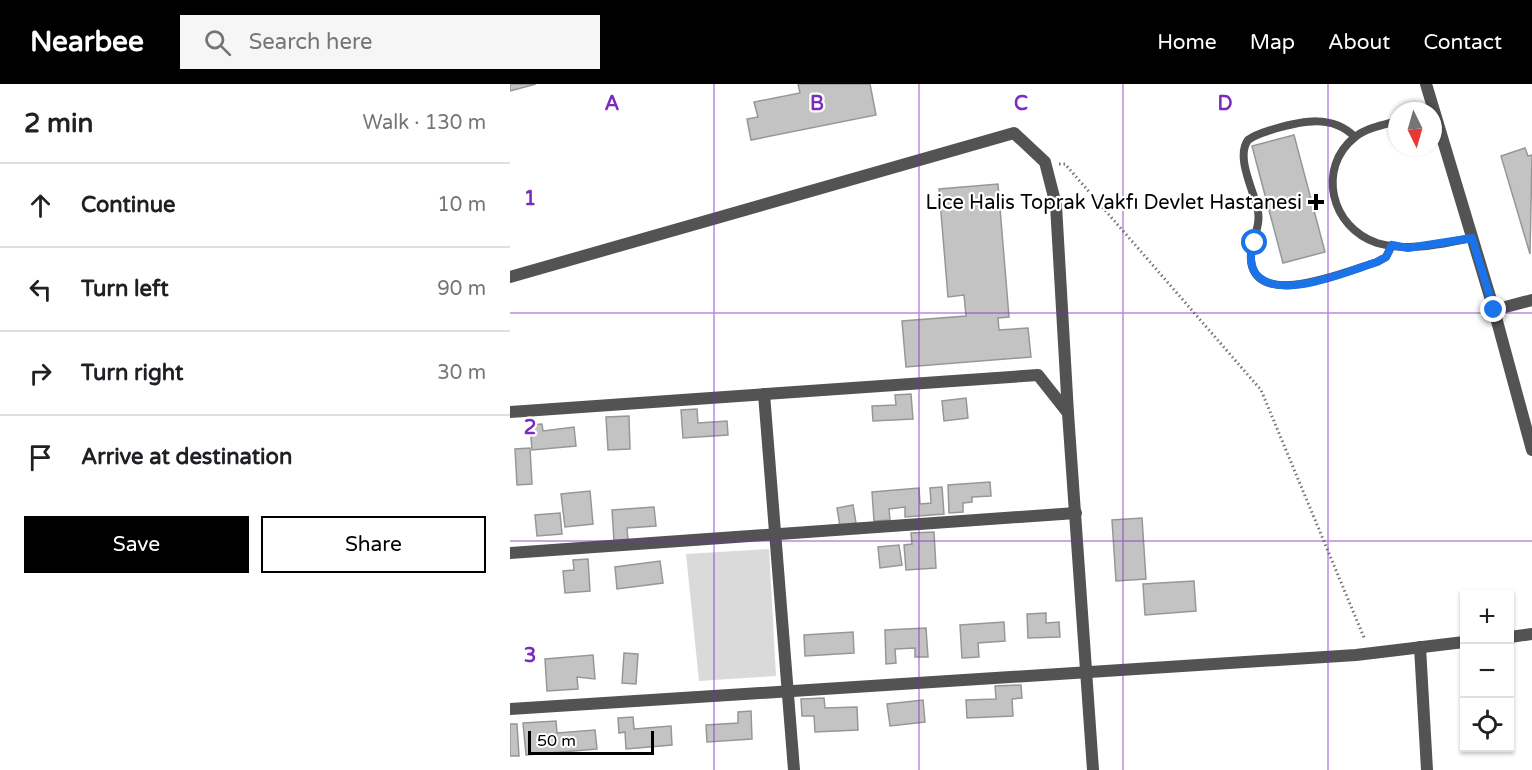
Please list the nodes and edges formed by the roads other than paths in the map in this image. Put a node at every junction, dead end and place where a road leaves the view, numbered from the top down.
1 (1426, 84) edge
2 (1431, 102) edge
3 (1388, 123) edge
4 (1354, 137) junction
5 (1442, 140) edge
6 (1472, 238) junction
7 (1392, 245) junction
8 (510, 277) edge
9 (1532, 300) edge
10 (1494, 310) junction
11 (764, 394) junction
12 (510, 412) edge
13 (1068, 413) junction
14 (1532, 450) edge
15 (1076, 513) junction
16 (775, 535) junction
17 (510, 553) edge
18 (1532, 634) edge
19 (1514, 636) edge
20 (1460, 642) edge
21 (1420, 647) junction
22 (1088, 671) junction
23 (788, 689) junction
24 (510, 709) edge
25 (794, 770) edge
26 (1093, 770) edge
27 (1427, 770) edge

1 - 2 street
3 - 4 lane
4 - 7 lane
4 - 7 lane
5 - 6 street
6 - 7 lane
6 - 10 street
8 - 13 street
9 - 10 street
10 - 14 street
11 - 12 street
11 - 13 street
11 - 16 street
13 - 15 street
15 - 16 street
15 - 22 street
16 - 17 street
16 - 23 street
18 - 19 street
20 - 21 street
21 - 22 street
21 - 27 street
22 - 23 street
22 - 26 street
23 - 24 street
23 - 25 street

